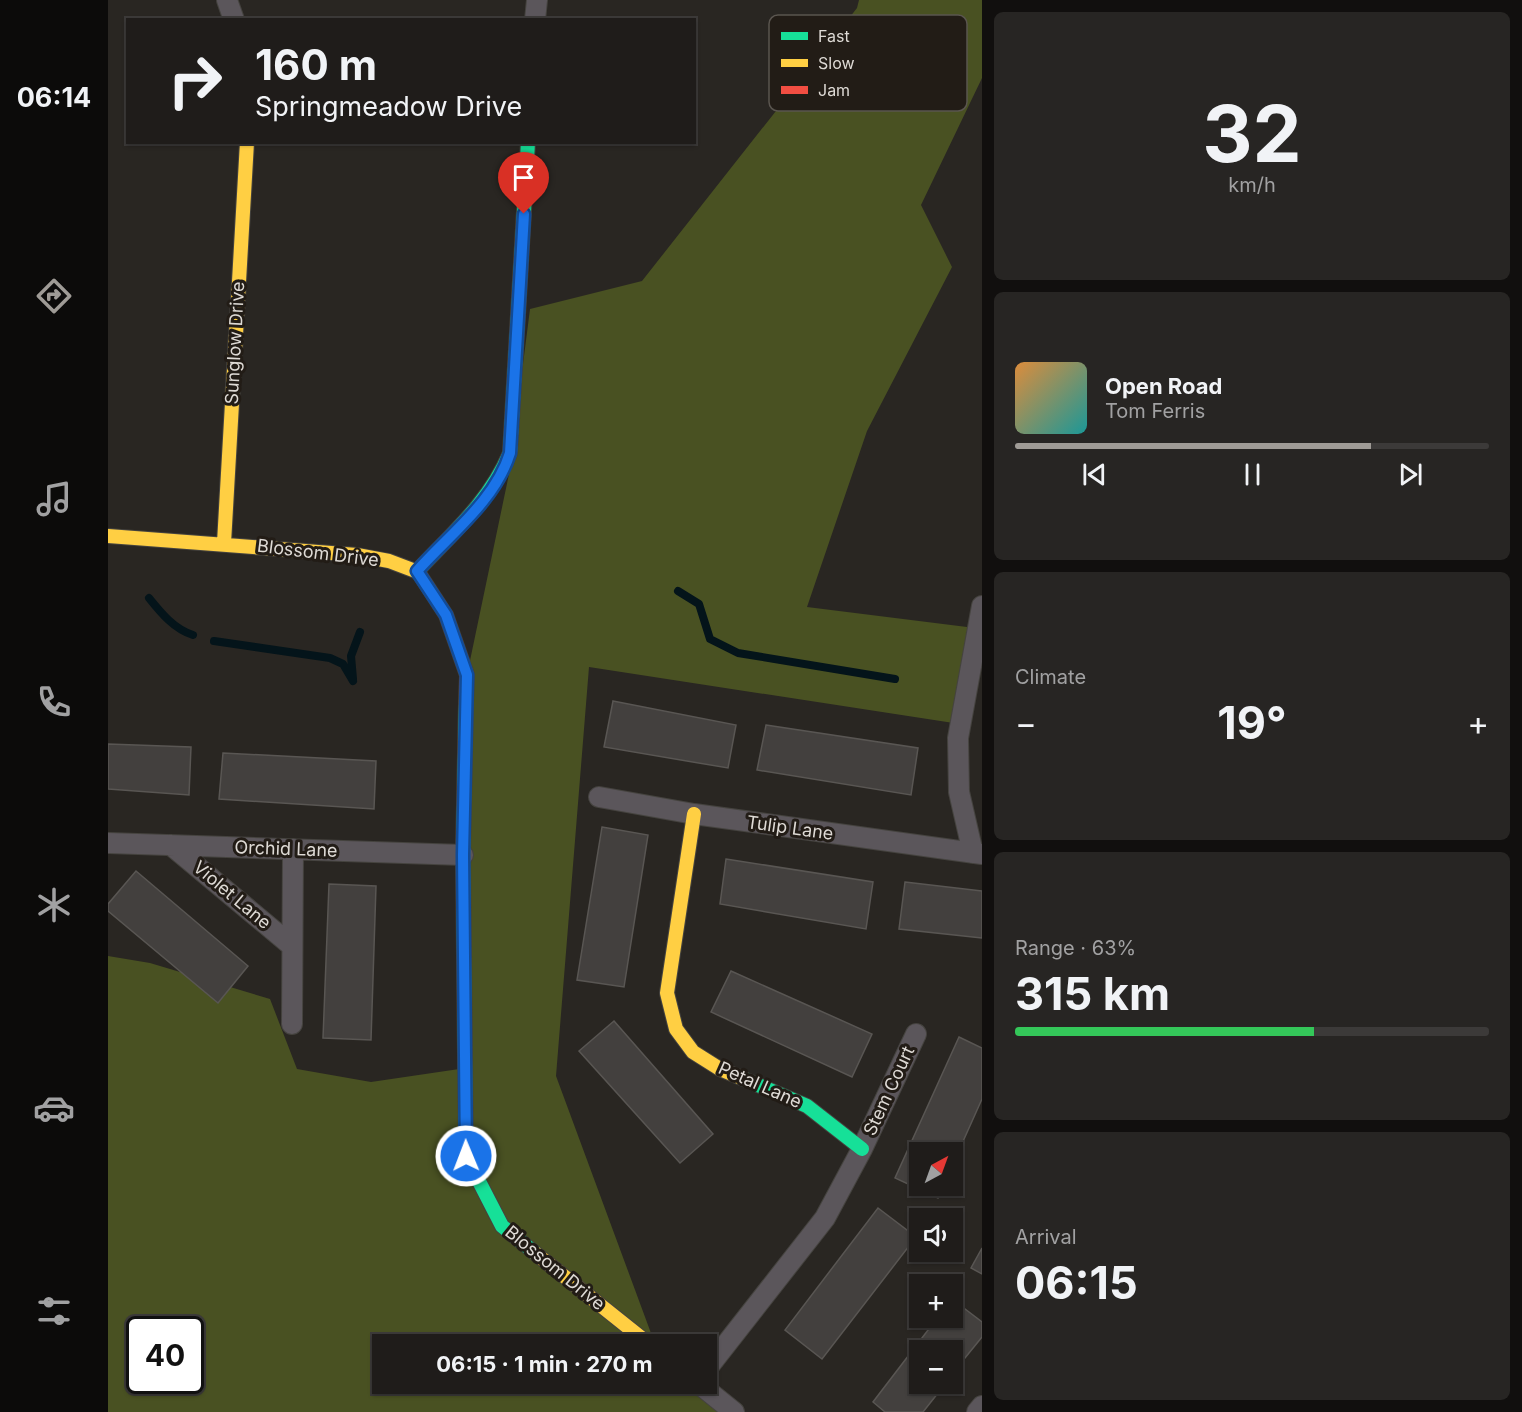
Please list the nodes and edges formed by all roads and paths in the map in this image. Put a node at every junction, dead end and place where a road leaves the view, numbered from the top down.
1 (227, 0) edge
2 (537, 0) edge
3 (233, 18) edge
4 (536, 18) edge
5 (247, 144) edge
6 (528, 144) edge
7 (108, 536) edge
8 (224, 543) junction
9 (417, 571) junction
10 (982, 606) edge
11 (599, 797) dead end
12 (694, 814) junction
13 (108, 843) edge
14 (171, 845) junction
15 (293, 849) junction
16 (978, 854) edge
17 (463, 855) junction
18 (292, 946) junction
19 (292, 1024) dead end
20 (916, 1034) dead end
21 (862, 1149) junction
22 (637, 1334) edge
23 (717, 1356) edge
24 (712, 1394) edge
25 (982, 1406) edge
26 (734, 1412) edge
27 (977, 1412) edge

1 - 3 street
2 - 4 street
5 - 8 street, Sunglow Drive
6 - 9 street
7 - 8 street, Blossom Drive
8 - 9 street, Blossom Drive
9 - 17 street, Blossom Drive
10 - 16 street
11 - 12 street, Tulip Lane
12 - 16 street, Tulip Lane
12 - 21 street, Petal Lane
13 - 14 street, Orchid Lane
14 - 15 street, Orchid Lane
14 - 18 street, Violet Lane
15 - 17 street, Orchid Lane
15 - 18 street, Violet Lane
17 - 22 street, Blossom Drive
18 - 19 street, Violet Lane
20 - 21 street, Stem Court
21 - 23 street
24 - 26 street
25 - 27 street

